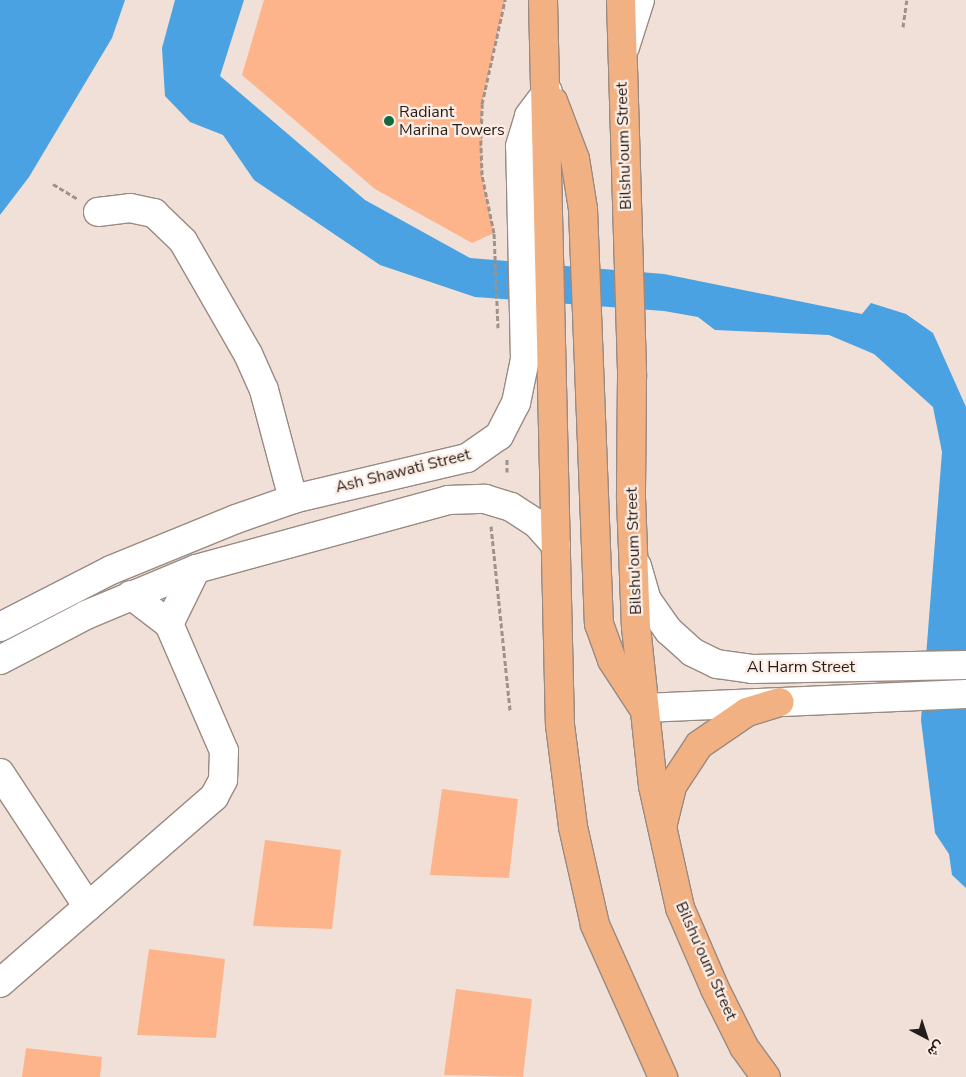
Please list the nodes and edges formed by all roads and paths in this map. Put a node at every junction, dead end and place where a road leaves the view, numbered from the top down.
1 (505, 0) edge
2 (543, 0) edge
3 (621, 0) edge
4 (640, 0) edge
5 (907, 0) edge
6 (903, 28) dead end
7 (621, 61) junction
8 (548, 91) junction
9 (53, 184) dead end
10 (98, 212) joint
11 (497, 322) dead end
12 (293, 499) junction
13 (491, 523) dead end
14 (556, 545) junction
15 (634, 559) junction
16 (196, 569) junction
17 (131, 595) junction
18 (169, 624) junction
19 (0, 627) edge
20 (0, 660) edge
21 (966, 665) edge
22 (966, 694) edge
23 (779, 702) junction
24 (644, 708) junction
25 (510, 710) dead end
26 (0, 773) edge
27 (667, 859) junction
28 (88, 907) junction
29 (0, 983) edge
30 (663, 1077) edge
31 (766, 1077) edge

1 - 11 path
2 - 8 main road
3 - 7 main road, Bilshu'oum Street
4 - 7 street
5 - 6 path
7 - 15 main road, Bilshu'oum Street
8 - 12 street, Ash Shawati Street
8 - 14 main road
8 - 24 main road
9 - 10 path
10 - 12 street
12 - 19 street, Ash Shawati Street
13 - 25 path
14 - 16 street
14 - 30 main road
15 - 21 street, Al Harm Street
15 - 24 main road, Bilshu'oum Street
16 - 17 street
16 - 18 street
17 - 18 street
17 - 20 street
18 - 28 street
22 - 23 street, Al Harm Street
23 - 24 street, Al Harm Street
23 - 27 main road
24 - 27 main road, Bilshu'oum Street
26 - 28 street
27 - 31 main road, Bilshu'oum Street
28 - 29 street

